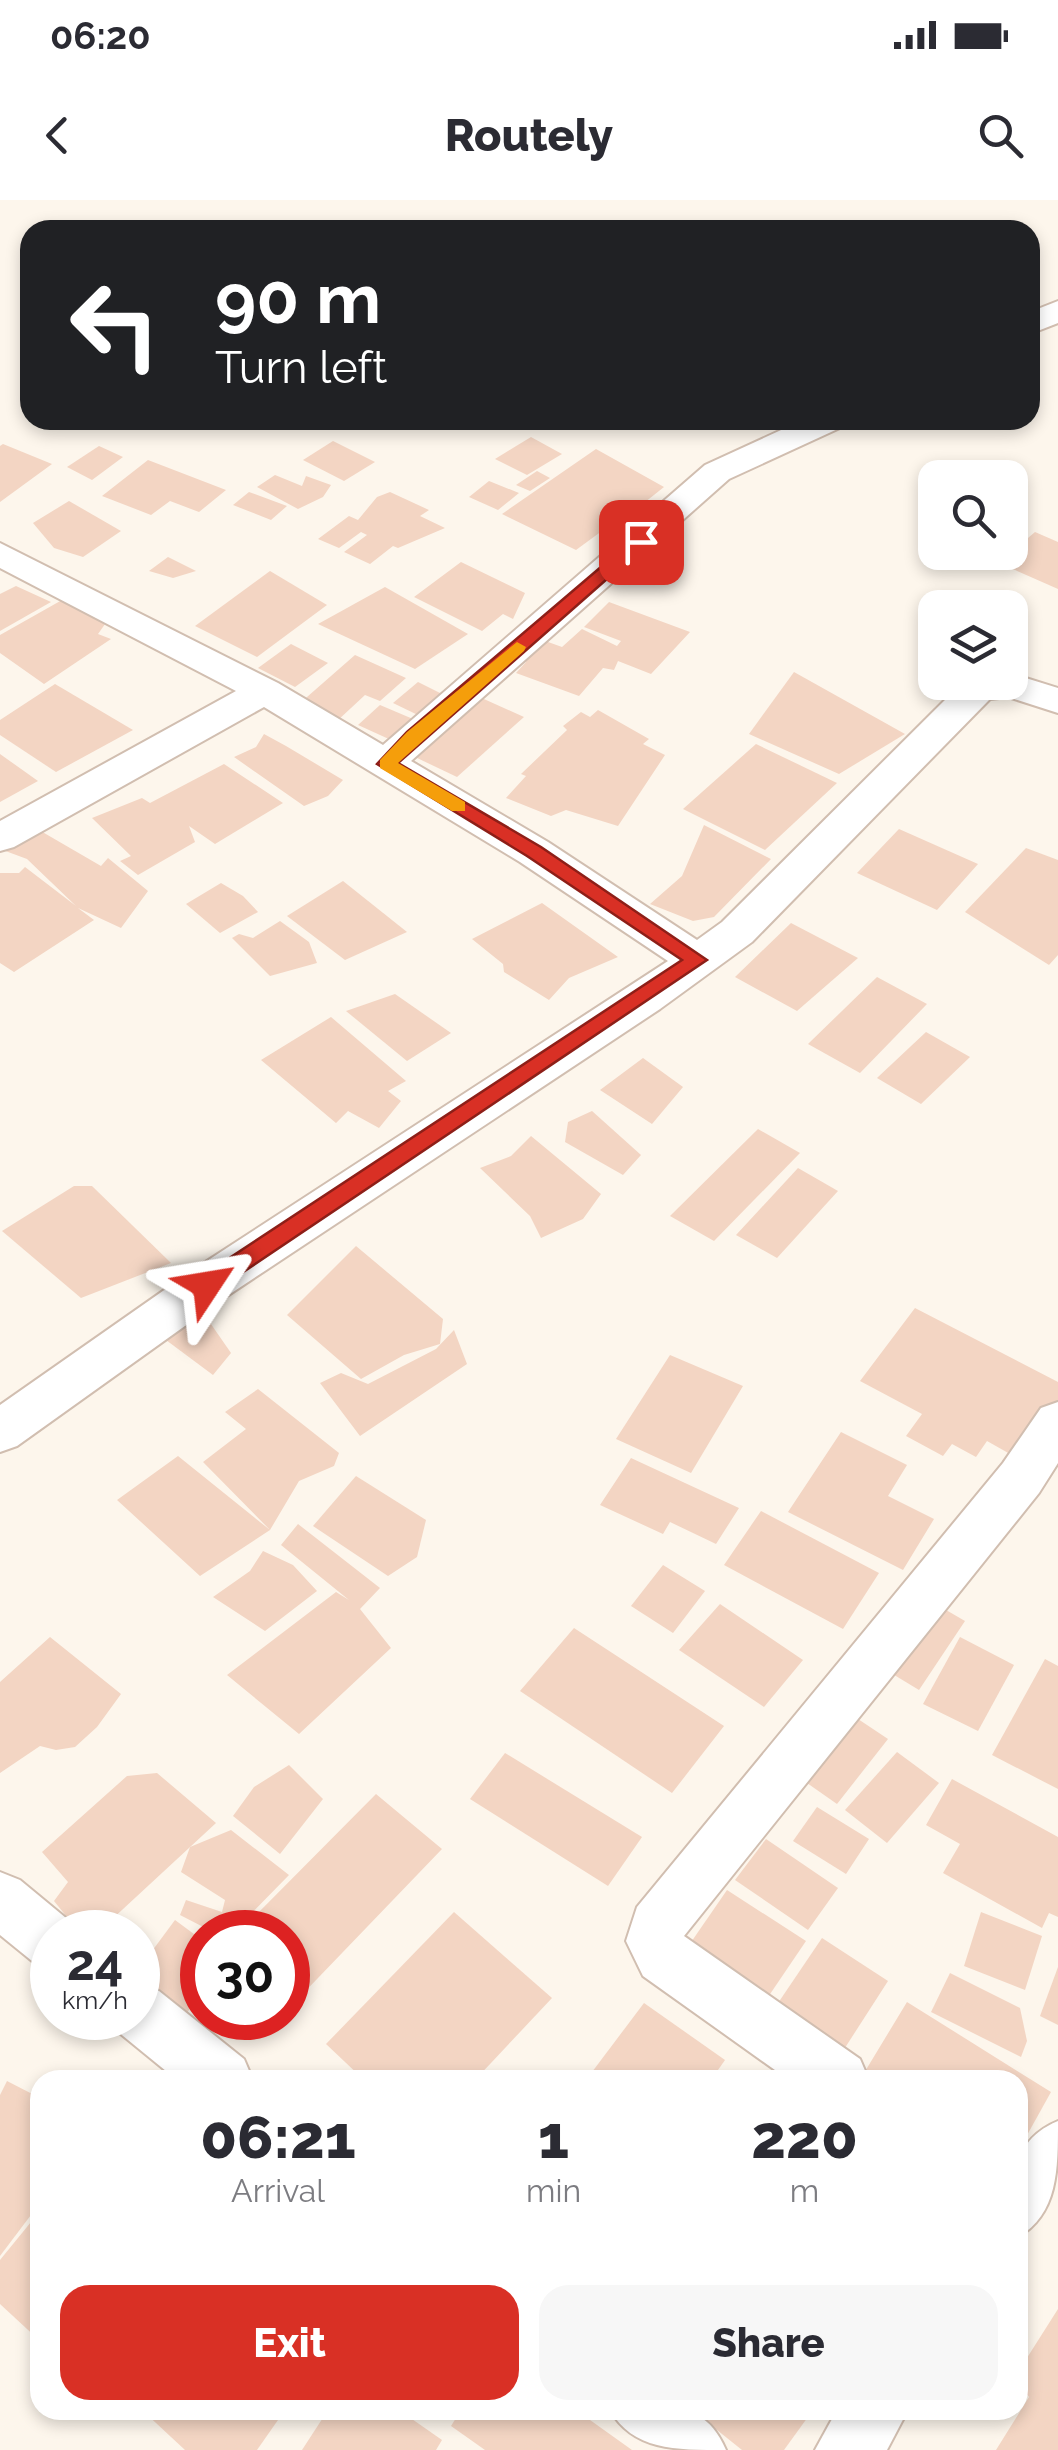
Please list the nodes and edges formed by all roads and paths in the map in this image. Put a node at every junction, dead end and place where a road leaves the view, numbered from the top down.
1 (808, 430) edge
2 (2, 557) edge
3 (265, 691) junction
4 (1055, 695) edge
5 (387, 764) junction
6 (0, 838) edge
7 (697, 960) junction
8 (1058, 1422) edge
9 (0, 1432) edge
10 (0, 1899) edge
11 (30, 1924) edge
12 (160, 2029) edge
13 (211, 2070) edge
14 (825, 2070) edge
15 (1058, 2152) edge
16 (1028, 2192) edge
17 (655, 2420) edge
18 (869, 2420) edge
19 (693, 2450) edge
20 (848, 2450) edge

1 - 5 street
2 - 3 street
3 - 5 street
3 - 6 street
4 - 7 street
5 - 7 street
7 - 9 street
8 - 14 street
10 - 11 street
12 - 13 street
15 - 16 street
17 - 19 street
18 - 20 street

